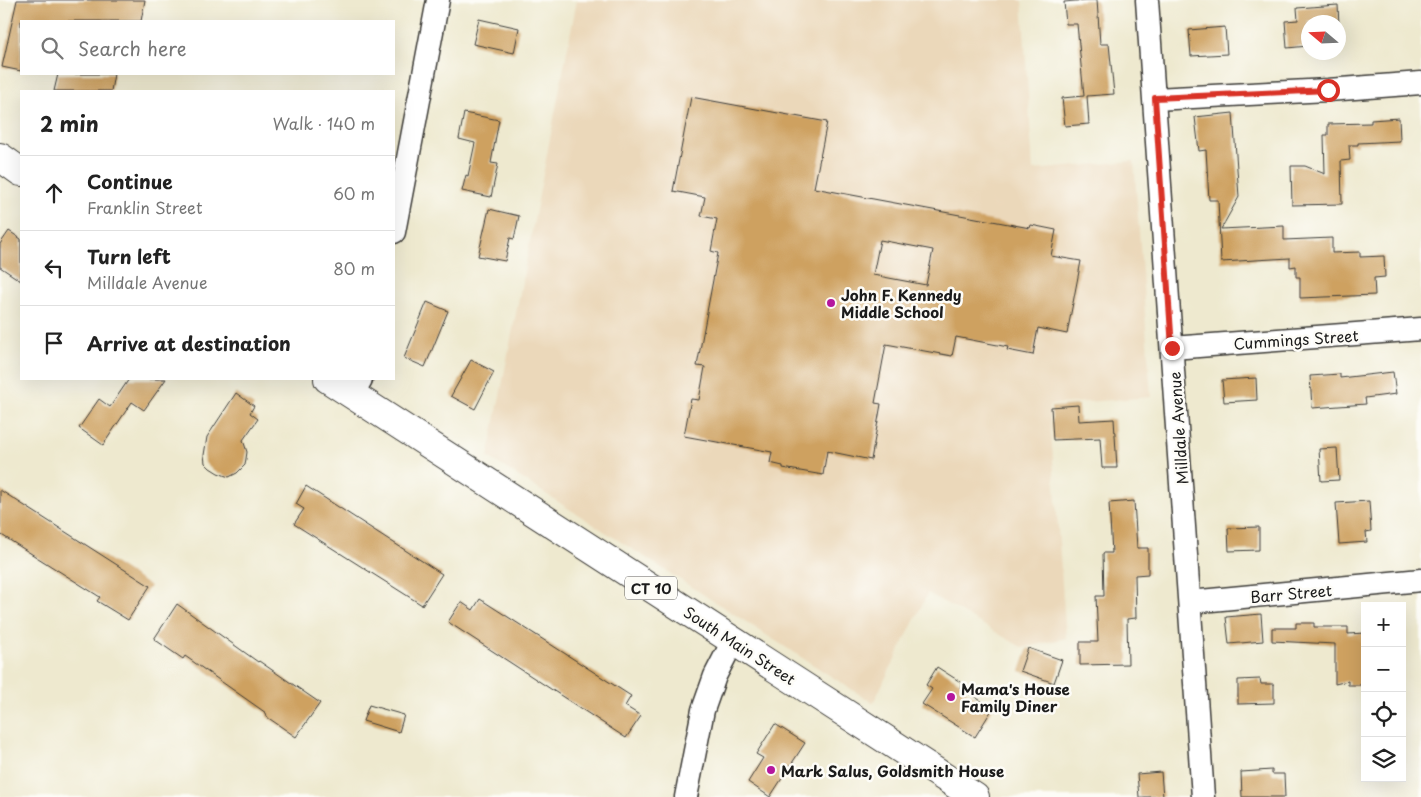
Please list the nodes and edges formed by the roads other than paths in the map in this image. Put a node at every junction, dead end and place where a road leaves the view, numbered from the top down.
1 (438, 0) edge
2 (1147, 0) edge
3 (1421, 83) edge
4 (1155, 98) junction
5 (0, 157) edge
6 (20, 171) edge
7 (395, 227) edge
8 (1421, 329) edge
9 (1172, 348) junction
10 (332, 380) edge
11 (356, 387) edge
12 (1421, 580) edge
13 (1190, 602) junction
14 (733, 640) junction
15 (686, 797) edge
16 (976, 797) edge
17 (1203, 797) edge

1 - 7 street
2 - 4 street, Milldale Avenue
3 - 4 street
4 - 9 street, Milldale Avenue
5 - 6 highway
8 - 9 street, Cummings Street
9 - 13 street, Milldale Avenue
10 - 11 highway, South Main Street / CT 10
11 - 14 highway, South Main Street / CT 10
12 - 13 street, Barr Street
13 - 17 street, Milldale Avenue
14 - 15 street
14 - 16 highway, South Main Street / CT 10

